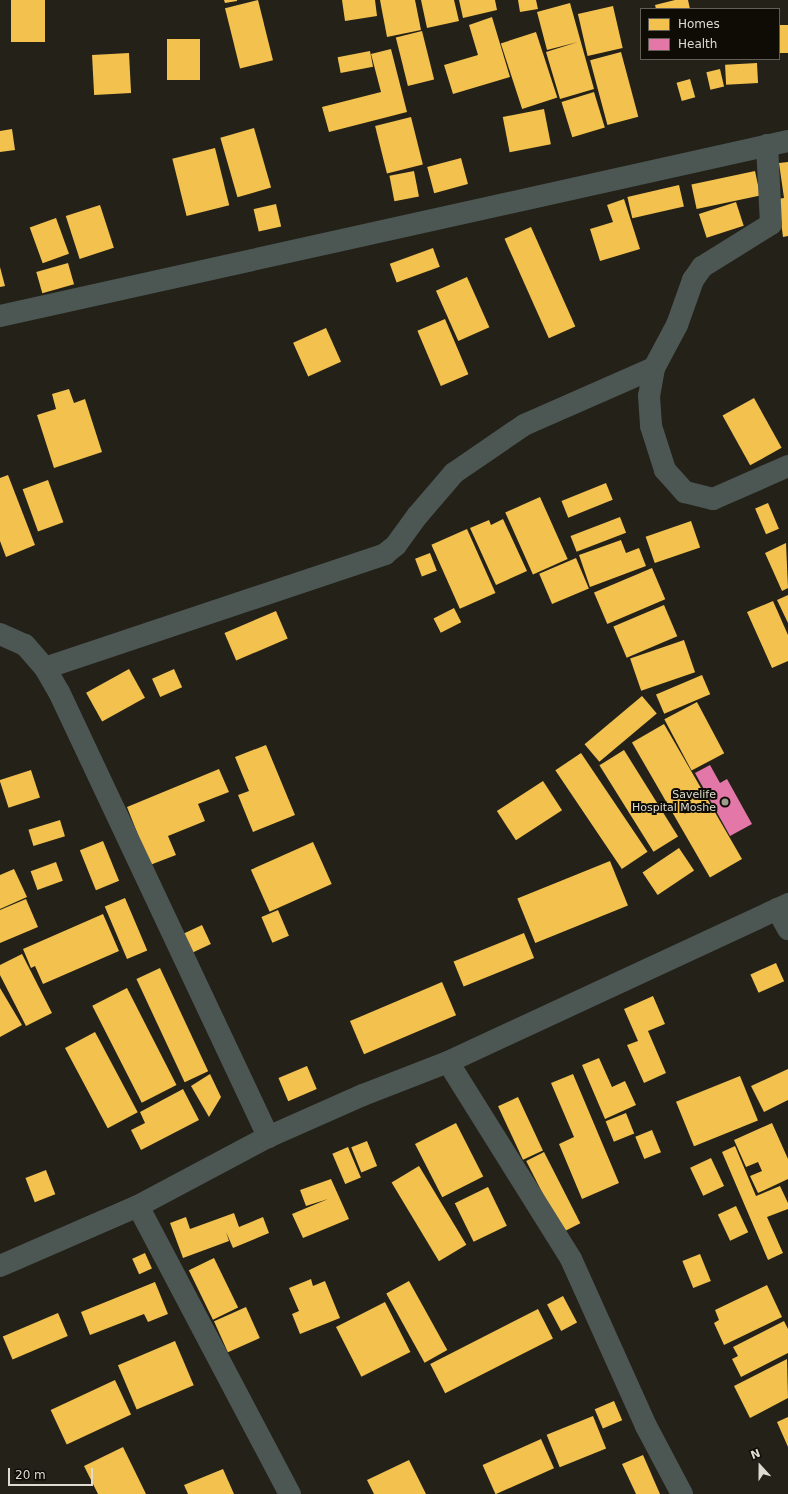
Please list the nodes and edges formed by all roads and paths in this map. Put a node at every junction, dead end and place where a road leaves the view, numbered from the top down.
1 (788, 141) edge
2 (767, 145) junction
3 (0, 316) edge
4 (654, 368) junction
5 (788, 466) edge
6 (0, 634) edge
7 (45, 668) junction
8 (782, 906) edge
9 (788, 929) edge
10 (448, 1062) junction
11 (268, 1137) junction
12 (138, 1206) junction
13 (0, 1266) edge
14 (290, 1494) edge
15 (682, 1494) edge

1 - 2 street
2 - 3 street
2 - 4 street
4 - 5 street
4 - 7 street
6 - 7 street
7 - 11 street
8 - 9 street
8 - 10 street
10 - 11 street
10 - 15 street
11 - 12 street
12 - 13 street
12 - 14 street

